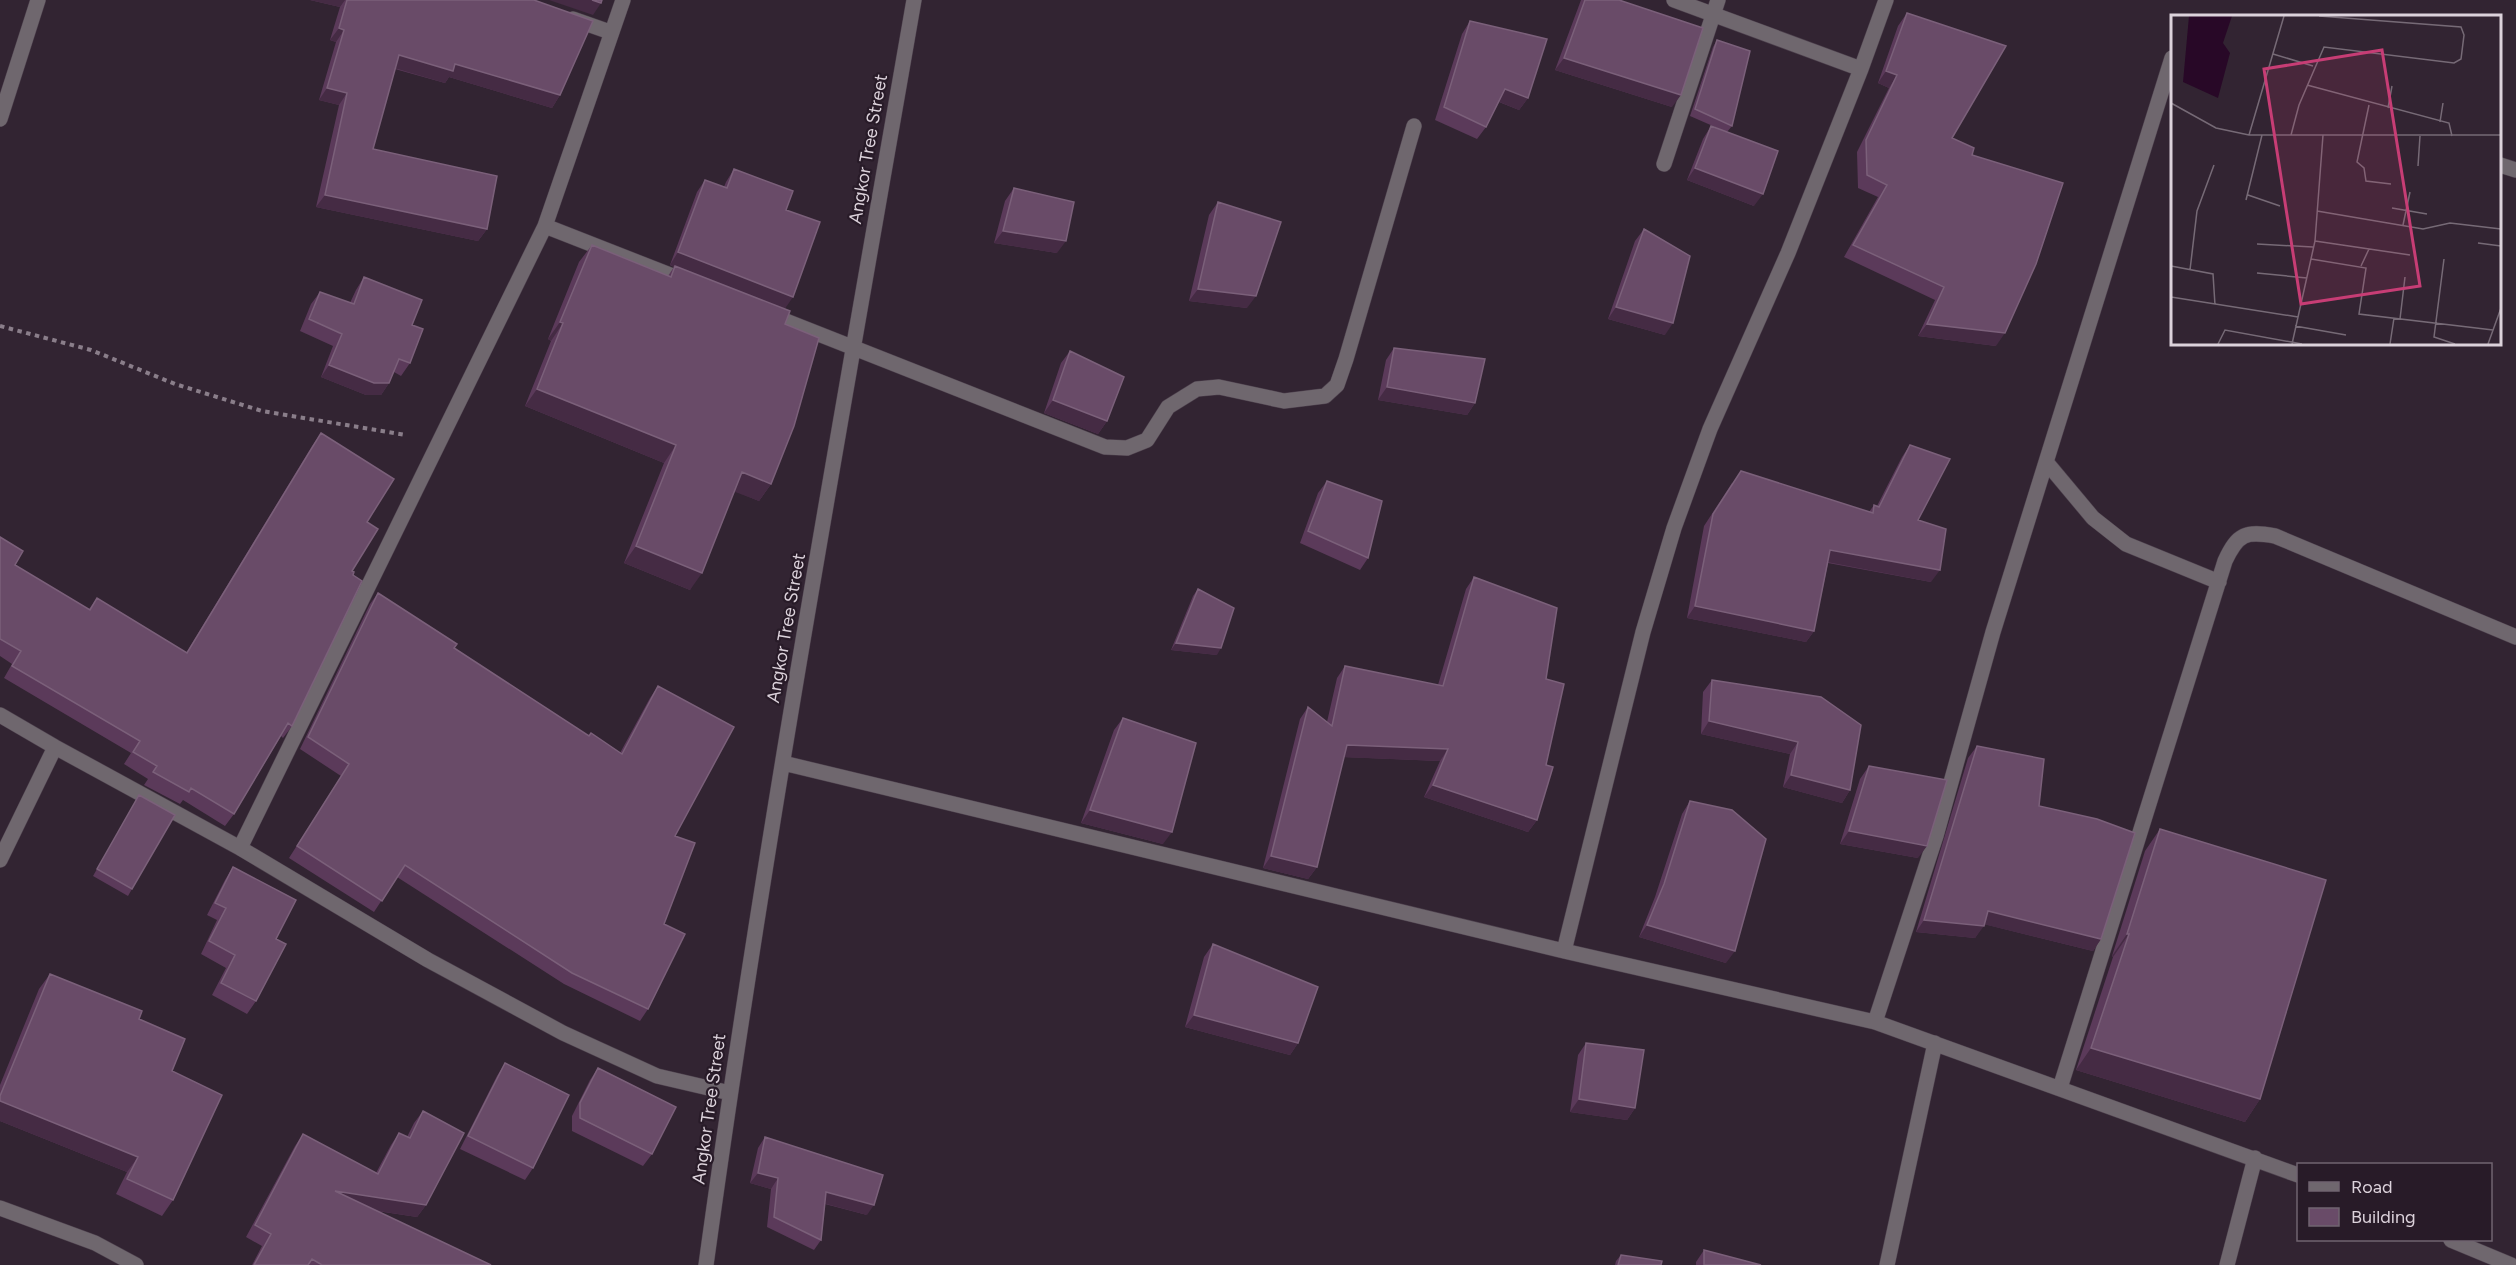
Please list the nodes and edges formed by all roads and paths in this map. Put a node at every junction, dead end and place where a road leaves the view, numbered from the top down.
1 (38, 0) edge
2 (623, 0) edge
3 (914, 0) edge
4 (1674, 0) edge
5 (1886, 0) edge
6 (1715, 7) edge
7 (560, 14) edge
8 (610, 32) junction
9 (2171, 61) edge
10 (1861, 69) junction
11 (0, 119) edge
12 (1414, 126) dead end
13 (1664, 164) dead end
14 (2501, 166) edge
15 (2516, 170) edge
16 (545, 226) junction
17 (700, 287) edge
18 (755, 309) edge
19 (0, 326) edge
20 (854, 348) junction
21 (440, 441) junction
22 (2047, 463) junction
23 (2219, 582) junction
24 (2516, 637) edge
25 (0, 715) edge
26 (55, 747) junction
27 (783, 763) junction
28 (240, 848) junction
29 (0, 860) edge
30 (1564, 951) junction
31 (1875, 1022) junction
32 (1935, 1043) junction
33 (2060, 1088) junction
34 (730, 1093) junction
35 (2255, 1158) junction
36 (2297, 1175) edge
37 (0, 1208) edge
38 (2456, 1241) edge
39 (136, 1265) edge
40 (706, 1265) edge
41 (1887, 1265) edge
42 (2227, 1265) edge
43 (2511, 1265) edge

1 - 11 street
2 - 8 street
3 - 20 street, Angkor Tree Street
4 - 6 street
5 - 10 street
6 - 10 street
6 - 13 street
7 - 8 street
8 - 16 street
9 - 22 street
10 - 30 street
12 - 20 street
14 - 15 street
16 - 17 street
16 - 21 street
18 - 20 street
19 - 21 path
20 - 27 street, Angkor Tree Street
21 - 28 street
22 - 23 street
22 - 31 street
23 - 24 street
23 - 33 street
25 - 26 street
26 - 28 street
26 - 29 street
27 - 30 street
27 - 34 street, Angkor Tree Street
28 - 34 street
30 - 31 street
31 - 32 street
32 - 33 street
32 - 41 street
33 - 35 street
34 - 40 street, Angkor Tree Street
35 - 36 street
35 - 42 street
37 - 39 street
38 - 43 street

